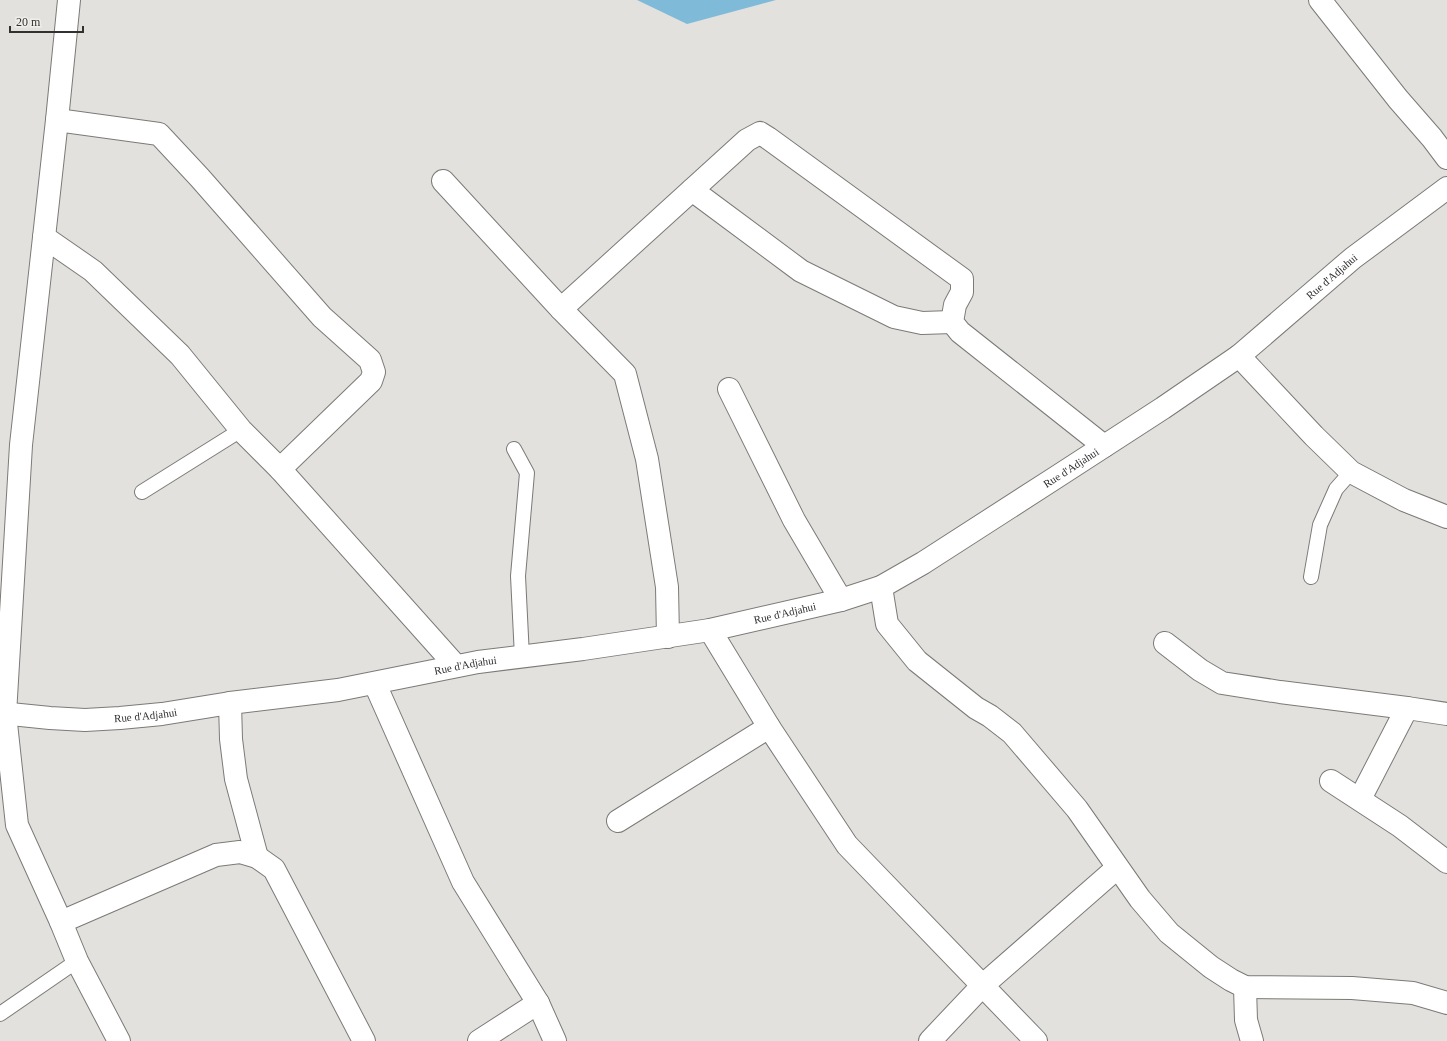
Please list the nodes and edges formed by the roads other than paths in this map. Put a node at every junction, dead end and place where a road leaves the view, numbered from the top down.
1 (69, 0) edge
2 (1320, 0) edge
3 (57, 120) junction
4 (1447, 158) edge
5 (443, 181) dead end
6 (692, 190) junction
7 (1445, 192) edge
8 (44, 236) junction
9 (561, 309) junction
10 (952, 322) junction
11 (1240, 356) junction
12 (730, 389) dead end
13 (241, 430) junction
14 (1104, 446) junction
15 (514, 449) dead end
16 (280, 469) junction
17 (1351, 472) junction
18 (142, 492) dead end
19 (1447, 517) edge
20 (1312, 577) dead end
21 (881, 587) junction
22 (841, 600) junction
23 (710, 630) junction
24 (668, 637) junction
25 (1165, 643) dead end
26 (522, 657) junction
27 (456, 666) junction
28 (375, 684) junction
29 (230, 703) junction
30 (1407, 708) junction
31 (3, 713) edge
32 (1447, 714) edge
33 (769, 727) junction
34 (1331, 781) dead end
35 (1360, 799) junction
36 (618, 821) dead end
37 (257, 857) junction
38 (1447, 862) edge
39 (1117, 868) junction
40 (61, 922) junction
41 (77, 961) junction
42 (982, 986) junction
43 (1245, 987) junction
44 (1446, 1000) edge
45 (538, 1003) junction
46 (0, 1014) edge
47 (119, 1041) edge
48 (364, 1041) edge
49 (479, 1041) edge
50 (554, 1041) edge
51 (930, 1041) edge
52 (1036, 1041) edge
53 (1252, 1041) edge

1 - 3 street
2 - 4 street
3 - 8 street
3 - 16 street
5 - 9 street
6 - 9 street
6 - 10 street
6 - 10 street
7 - 11 street, Rue d'Adjahui
8 - 13 street
8 - 31 street
9 - 24 street
10 - 14 street
11 - 14 street, Rue d'Adjahui
11 - 17 street
12 - 22 street
13 - 16 street
13 - 18 lane
14 - 21 street, Rue d'Adjahui
15 - 26 lane
16 - 27 street
17 - 19 street
17 - 20 lane
21 - 22 street, Rue d'Adjahui
21 - 39 street
22 - 23 street, Rue d'Adjahui
23 - 24 street, Rue d'Adjahui
23 - 33 street
24 - 26 street, Rue d'Adjahui
25 - 30 street
26 - 27 street, Rue d'Adjahui
27 - 28 street, Rue d'Adjahui
28 - 29 street, Rue d'Adjahui
28 - 45 street
29 - 31 street, Rue d'Adjahui
29 - 37 street
30 - 32 street
30 - 35 street
31 - 40 street
33 - 36 street
33 - 42 street
34 - 35 street
35 - 38 street
37 - 40 street
37 - 48 street
39 - 42 street
39 - 43 street
40 - 41 street
41 - 46 lane
41 - 47 street
42 - 51 street
42 - 52 street
43 - 44 street
43 - 53 street
45 - 49 street
45 - 50 street

